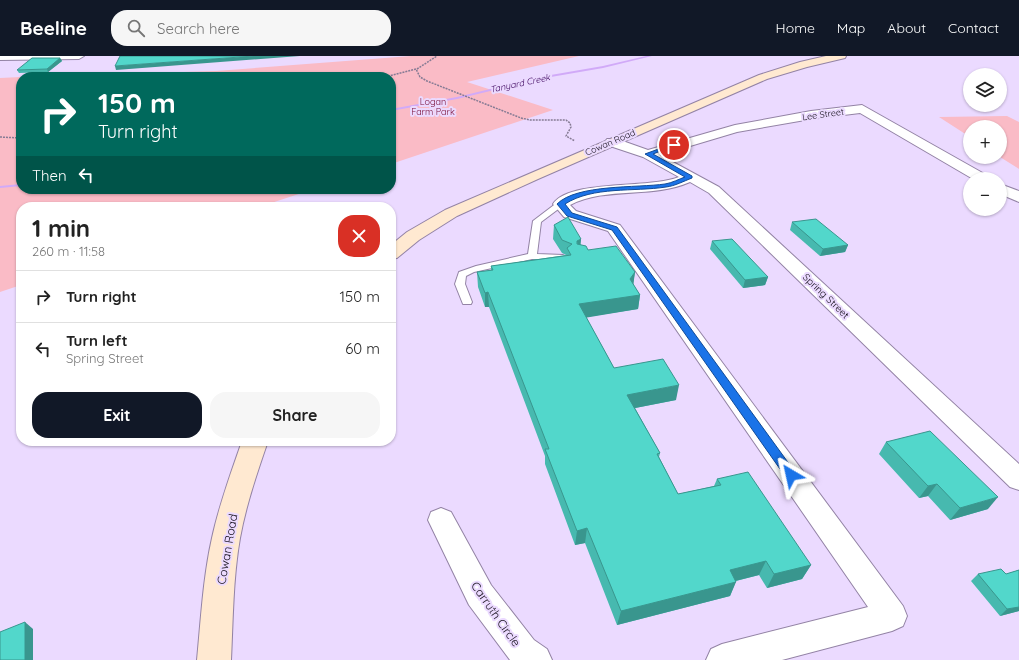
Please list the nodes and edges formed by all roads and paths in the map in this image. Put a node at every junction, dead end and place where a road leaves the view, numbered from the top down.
1 (79, 56) edge
2 (437, 56) edge
3 (841, 56) edge
4 (2, 57) edge
5 (416, 69) junction
6 (396, 74) edge
7 (0, 137) edge
8 (16, 138) edge
9 (607, 144) junction
10 (648, 154) junction
11 (971, 172) edge
12 (690, 177) junction
13 (1007, 191) edge
14 (1019, 197) edge
15 (561, 204) junction
16 (396, 250) edge
17 (530, 256) junction
18 (564, 258) edge
19 (467, 302) dead end
20 (253, 446) edge
21 (1019, 480) edge
22 (441, 520) dead end
23 (214, 660) edge
24 (536, 660) edge
25 (722, 660) edge

1 - 4 street
2 - 5 path
3 - 9 main road, Cowan Road
5 - 6 path
5 - 9 path
7 - 8 path
9 - 10 street, Spring Street
9 - 16 main road, Cowan Road
10 - 11 street, Lee Street
10 - 12 street, Spring Street
12 - 15 street
12 - 21 street, Spring Street
13 - 14 street
15 - 17 lane
15 - 25 street
17 - 18 lane
17 - 19 lane
20 - 23 main road, Cowan Road
22 - 24 street, Carruth Circle

